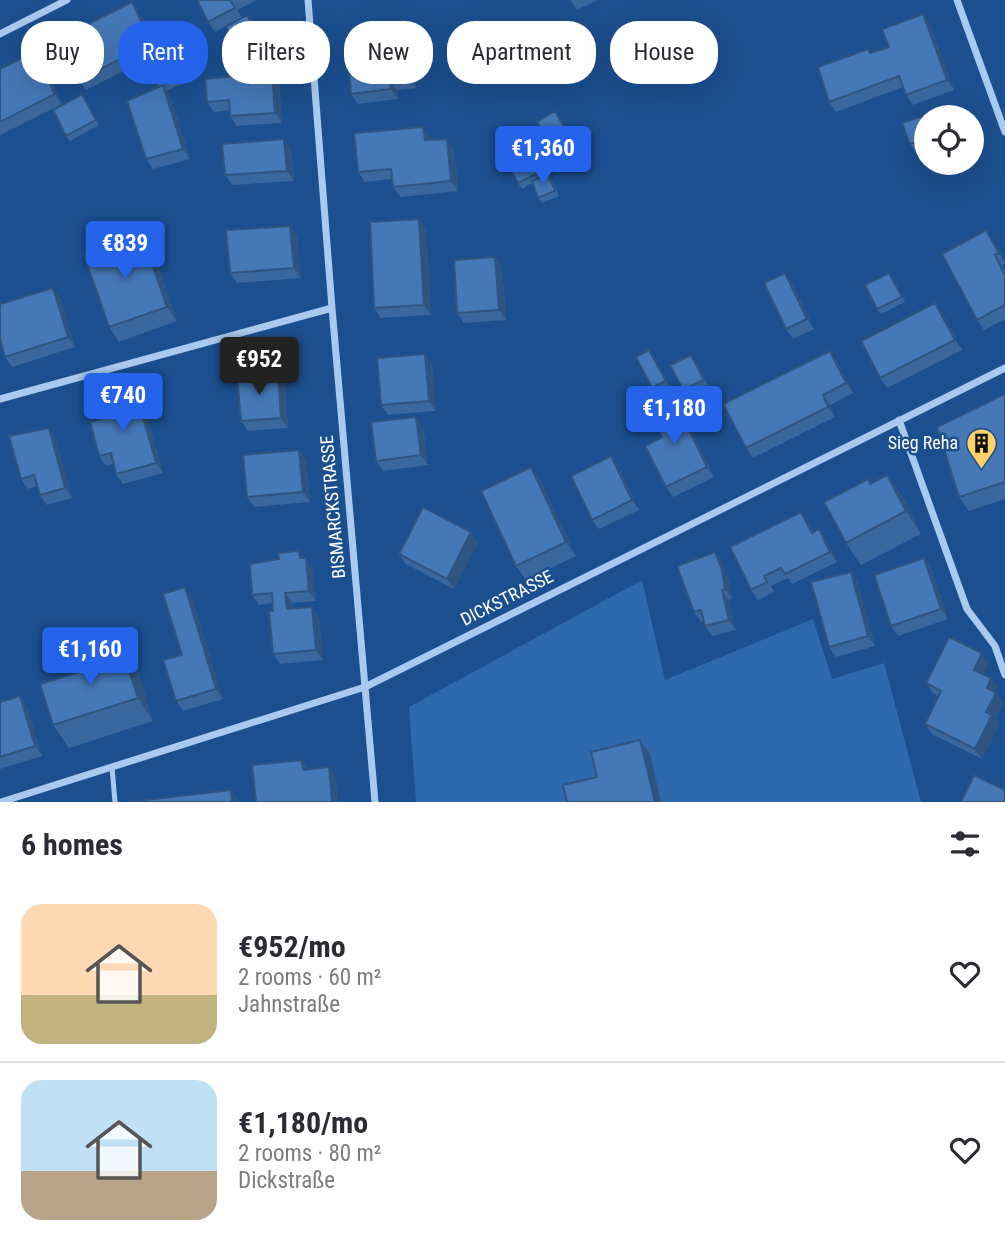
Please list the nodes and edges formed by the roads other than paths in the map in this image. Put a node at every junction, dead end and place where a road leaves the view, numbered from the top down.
1 (68, 0) edge
2 (309, 0) edge
3 (957, 0) edge
4 (0, 34) edge
5 (1005, 132) edge
6 (332, 308) junction
7 (1005, 368) edge
8 (0, 399) edge
9 (899, 420) junction
10 (1005, 675) edge
11 (365, 687) junction
12 (112, 767) junction
13 (1, 802) edge
14 (115, 802) edge
15 (375, 802) edge

1 - 4 street
2 - 6 street, BISMARCKSTRASSE
3 - 5 street
6 - 8 street
6 - 11 street, BISMARCKSTRASSE
7 - 9 street, DICKSTRASSE
9 - 10 street
9 - 11 street, DICKSTRASSE
11 - 12 street, DICKSTRASSE
11 - 15 street, BISMARCKSTRASSE
12 - 13 street, DICKSTRASSE
12 - 14 lane

